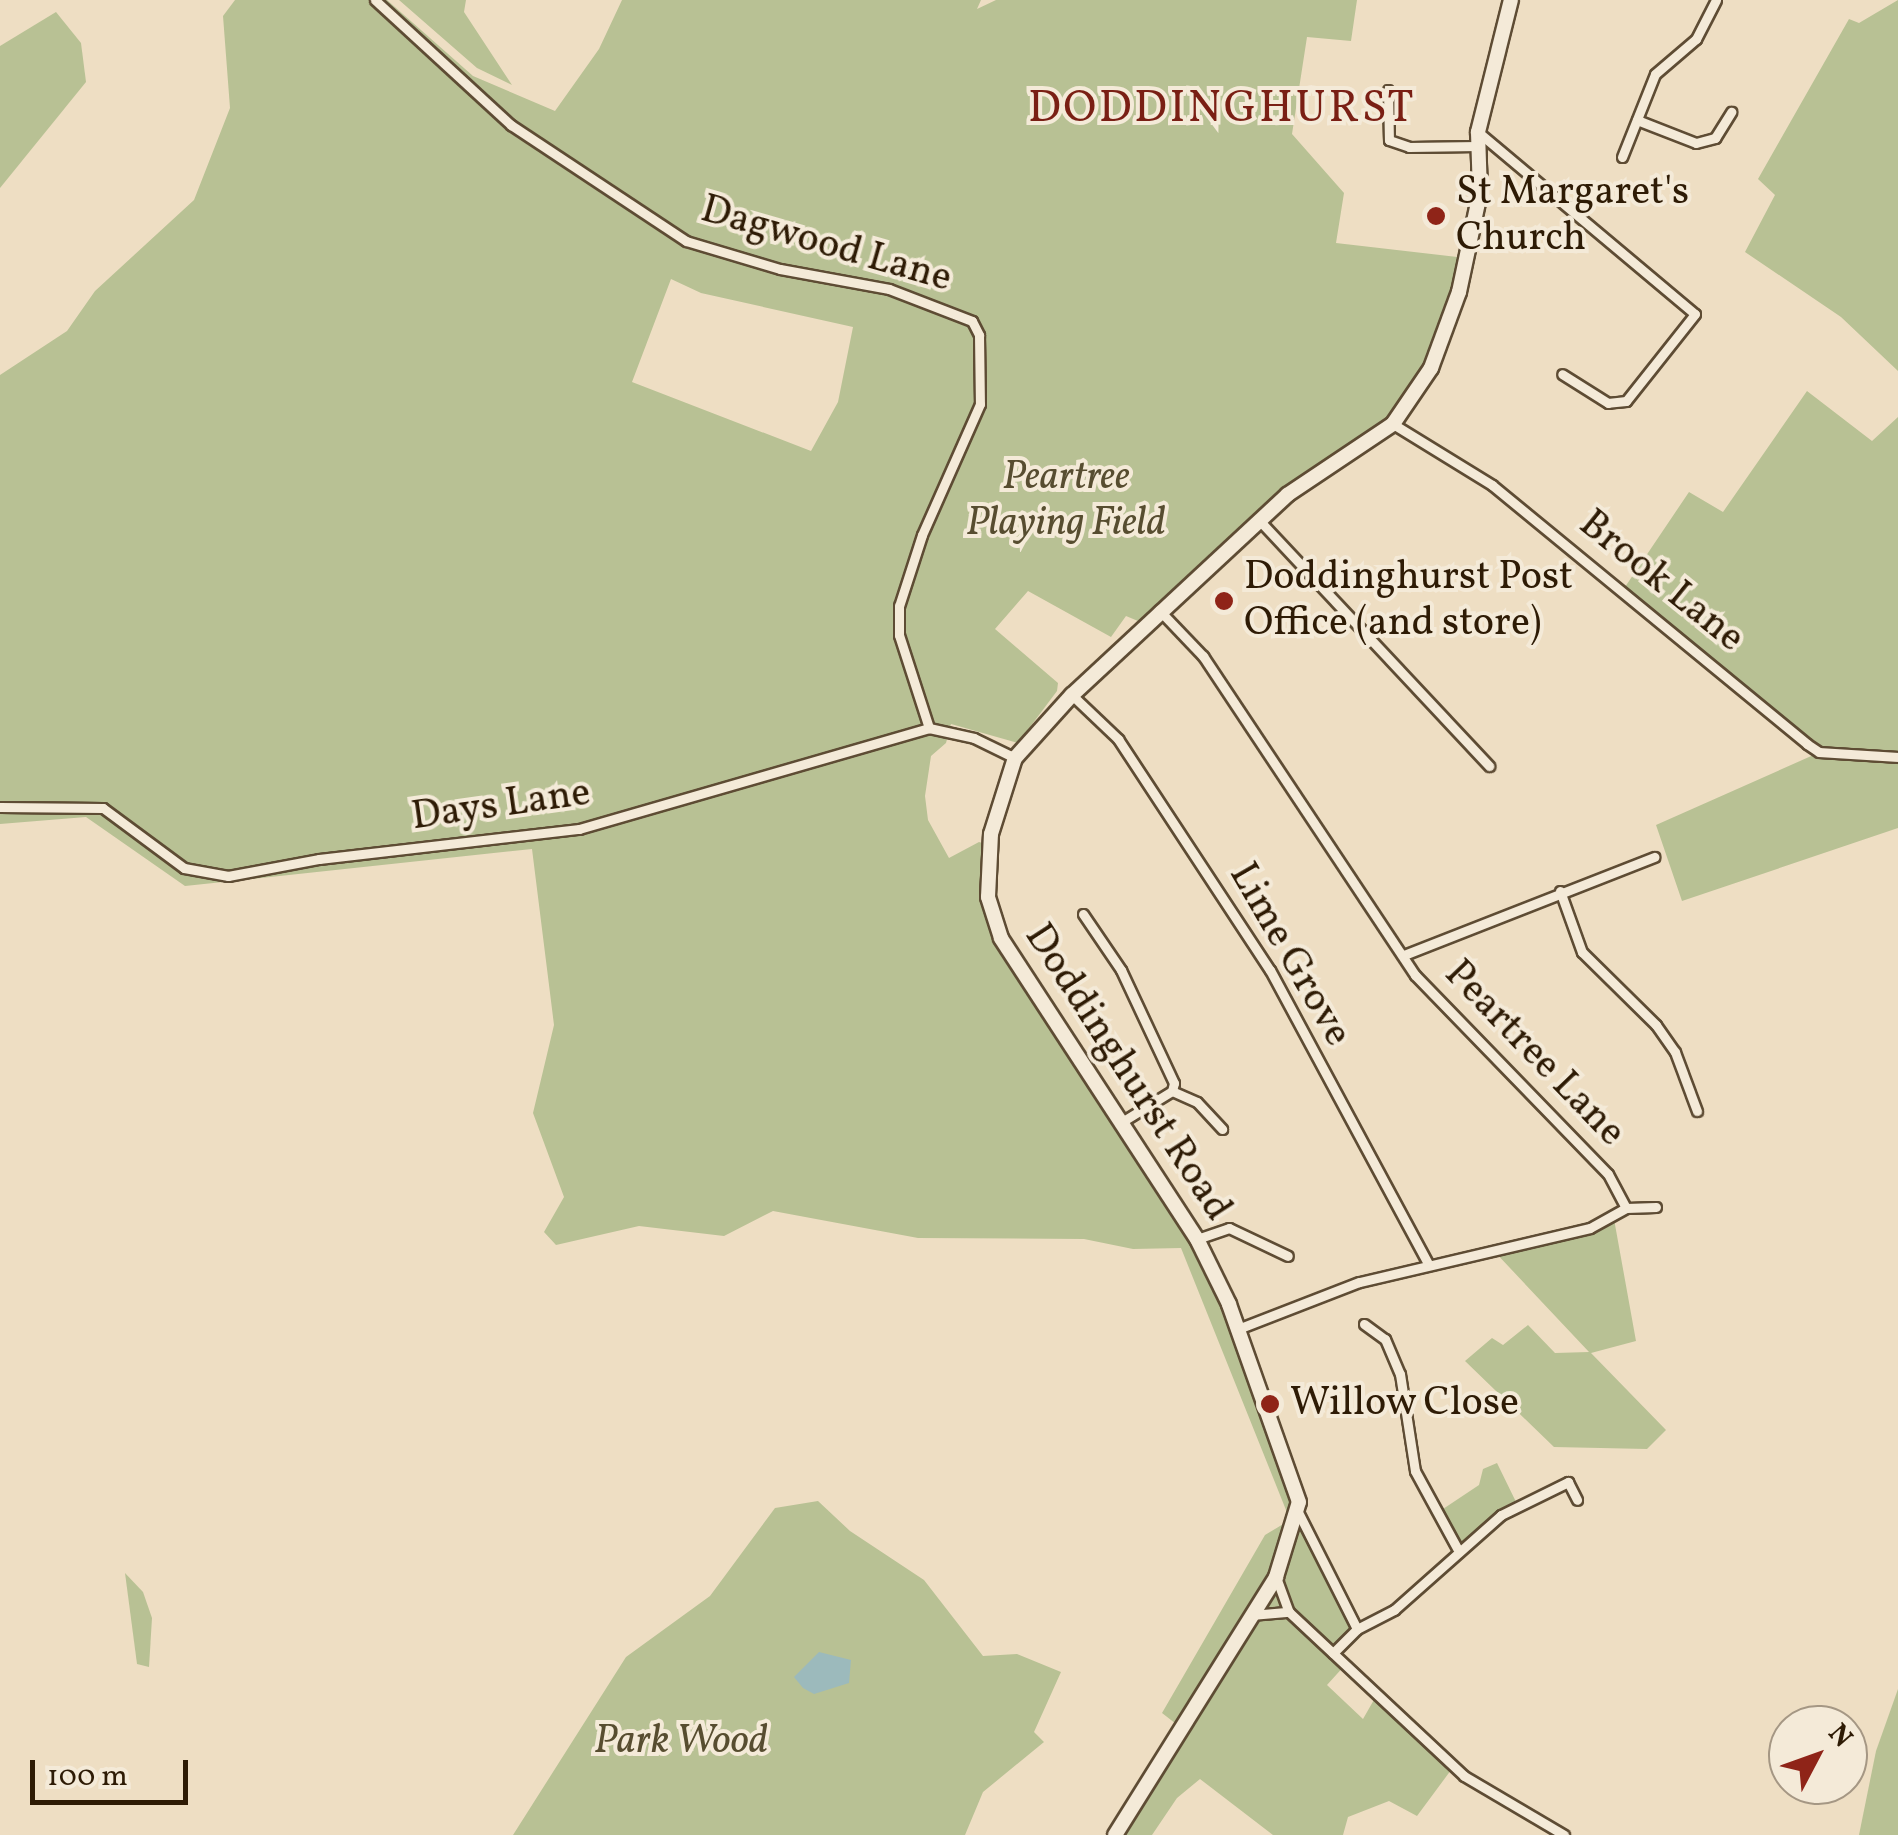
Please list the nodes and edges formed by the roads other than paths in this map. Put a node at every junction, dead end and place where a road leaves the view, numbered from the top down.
1 (375, 0) edge
2 (1512, 0) edge
3 (1716, 0) edge
4 (1388, 90) dead end
5 (1730, 112) dead end
6 (1636, 120) junction
7 (1478, 139) junction
8 (1622, 157) dead end
9 (1562, 374) dead end
10 (1392, 424) junction
11 (1259, 520) junction
12 (1160, 610) junction
13 (1072, 695) junction
14 (929, 728) junction
15 (1898, 757) edge
16 (1015, 758) junction
17 (1489, 766) dead end
18 (0, 807) edge
19 (1654, 856) dead end
20 (1560, 891) junction
21 (1083, 914) dead end
22 (1404, 956) junction
23 (1172, 1091) junction
24 (1697, 1110) dead end
25 (1119, 1124) junction
26 (1222, 1129) dead end
27 (1656, 1207) dead end
28 (1626, 1208) junction
29 (1196, 1239) junction
30 (1288, 1256) dead end
31 (1428, 1264) junction
32 (1364, 1324) dead end
33 (1238, 1330) junction
34 (1577, 1500) dead end
35 (1298, 1512) junction
36 (1457, 1548) junction
37 (1276, 1577) junction
38 (1289, 1612) junction
39 (1251, 1615) junction
40 (1357, 1629) junction
41 (1333, 1653) junction
42 (1115, 1835) edge
43 (1564, 1835) edge

1 - 14 street, Dagwood Lane
2 - 7 street, Doddinghurst Road
3 - 6 street
4 - 7 street
5 - 6 street
6 - 8 street
7 - 9 street
7 - 10 street, Doddinghurst Road
10 - 11 street, Doddinghurst Road
10 - 15 street, Brook Lane
11 - 12 street, Doddinghurst Road
11 - 17 street
12 - 13 street, Doddinghurst Road
12 - 22 street, Peartree Lane
13 - 16 street, Doddinghurst Road
13 - 31 street, Lime Grove
14 - 16 street, Days Lane
14 - 18 street, Days Lane
16 - 25 street, Doddinghurst Road
19 - 20 street
20 - 22 street
20 - 24 street
21 - 23 street
22 - 28 street, Peartree Lane
23 - 25 street
23 - 26 street
25 - 29 street, Doddinghurst Road
27 - 28 street
28 - 31 street, Peartree Lane
29 - 30 street
29 - 33 street, Doddinghurst Road
31 - 33 street, Peartree Lane
32 - 36 street
33 - 35 street, Doddinghurst Road
34 - 36 street
35 - 37 street
35 - 40 street
36 - 40 street
37 - 38 street
37 - 39 street
38 - 39 street
38 - 41 street
39 - 42 street
40 - 41 street
41 - 43 street

